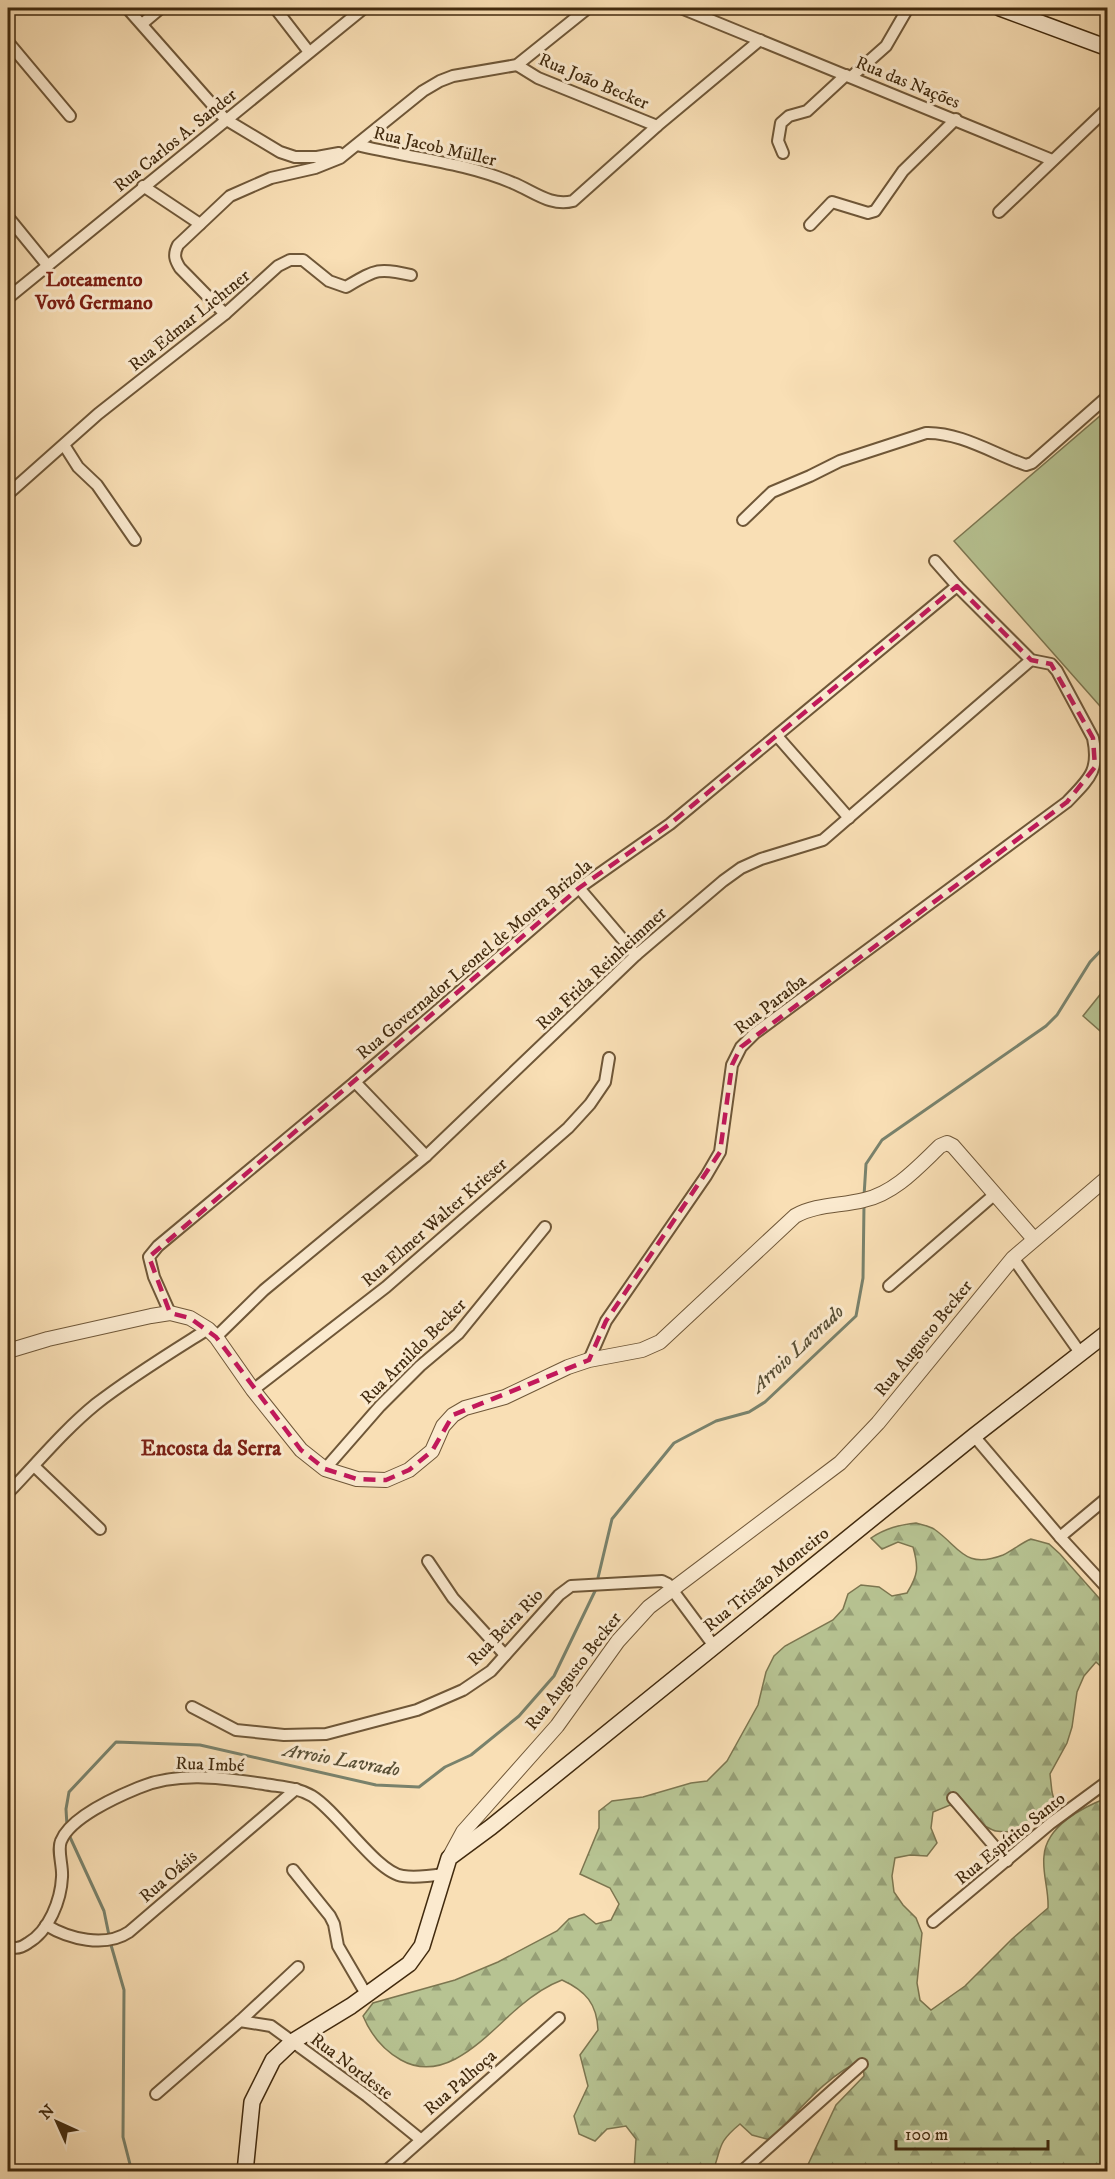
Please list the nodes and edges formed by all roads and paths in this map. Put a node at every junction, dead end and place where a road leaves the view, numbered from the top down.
1 (127, 8) edge
2 (161, 8) edge
3 (275, 8) edge
4 (364, 8) edge
5 (588, 8) edge
6 (908, 8) edge
7 (1000, 8) edge
8 (687, 9) edge
9 (142, 24) junction
10 (760, 40) junction
11 (8, 42) edge
12 (1107, 48) edge
13 (309, 52) junction
14 (517, 65) junction
15 (849, 76) junction
16 (1107, 108) edge
17 (70, 116) dead end
18 (225, 119) junction
19 (956, 119) junction
20 (657, 126) junction
21 (353, 148) junction
22 (783, 153) dead end
23 (1052, 160) junction
24 (143, 186) junction
25 (999, 212) dead end
26 (8, 217) edge
27 (200, 224) junction
28 (810, 225) dead end
29 (48, 266) junction
30 (411, 275) dead end
31 (8, 298) edge
32 (225, 314) junction
33 (1107, 396) edge
34 (64, 445) junction
35 (8, 494) edge
36 (743, 520) dead end
37 (135, 540) dead end
38 (935, 561) dead end
39 (957, 586) junction
40 (1031, 660) junction
41 (777, 736) junction
42 (849, 818) junction
43 (579, 888) junction
44 (636, 955) junction
45 (609, 1058) dead end
46 (355, 1082) junction
47 (426, 1156) junction
48 (1107, 1177) edge
49 (995, 1194) junction
50 (545, 1227) dead end
51 (1034, 1239) junction
52 (1013, 1258) junction
53 (889, 1286) dead end
54 (170, 1313) junction
55 (1107, 1332) edge
56 (212, 1333) junction
57 (8, 1351) edge
58 (1081, 1354) junction
59 (589, 1360) junction
60 (253, 1390) junction
61 (974, 1436) junction
62 (34, 1466) junction
63 (325, 1469) junction
64 (8, 1493) edge
65 (1107, 1497) edge
66 (100, 1529) dead end
67 (1060, 1537) junction
68 (428, 1561) dead end
69 (1107, 1588) edge
70 (672, 1590) junction
71 (714, 1646) junction
72 (505, 1655) junction
73 (192, 1707) dead end
74 (1107, 1781) edge
75 (296, 1789) junction
76 (952, 1798) dead end
77 (449, 1858) junction
78 (1007, 1861) junction
79 (293, 1870) dead end
80 (443, 1874) junction
81 (933, 1922) dead end
82 (46, 1925) junction
83 (8, 1945) edge
84 (298, 1967) dead end
85 (366, 1994) junction
86 (559, 2018) dead end
87 (240, 2021) junction
88 (292, 2042) junction
89 (862, 2064) dead end
90 (156, 2094) dead end
91 (420, 2139) junction
92 (245, 2172) edge
93 (385, 2172) edge
94 (741, 2172) edge

1 - 9 street
2 - 9 street
3 - 13 street
4 - 13 street, Rua Carlos A. Sander
5 - 14 street
6 - 15 street
7 - 12 main road
8 - 10 street, Rua das Nações
9 - 18 street
10 - 15 street, Rua das Nações
10 - 20 street
11 - 17 street
13 - 18 street, Rua Carlos A. Sander
14 - 20 street, Rua João Becker
14 - 21 street
15 - 19 street, Rua das Nações
15 - 22 street
16 - 23 street
18 - 21 street
18 - 24 street, Rua Carlos A. Sander
19 - 23 street, Rua das Nações
19 - 28 street
20 - 21 street, Rua Jacob Müller
21 - 27 street
23 - 25 street
24 - 27 street
24 - 29 street, Rua Carlos A. Sander
26 - 29 street
27 - 32 street
29 - 31 street, Rua Carlos A. Sander
30 - 32 street, Rua Edmar Lichtner
32 - 34 street, Rua Edmar Lichtner
33 - 36 street
34 - 35 street, Rua Edmar Lichtner
34 - 37 street
38 - 39 street
39 - 40 street
39 - 41 street, Rua Governador Leonel de Moura Brizola
40 - 42 street, Rua Frida Reinheimmer
40 - 59 street, Rua Paraíba
41 - 42 street
41 - 43 street, Rua Governador Leonel de Moura Brizola
42 - 44 street, Rua Frida Reinheimmer
43 - 44 street
43 - 46 street, Rua Governador Leonel de Moura Brizola
44 - 47 street, Rua Frida Reinheimmer
45 - 60 street, Rua Elmer Walter Krieser
46 - 47 street
46 - 54 street, Rua Governador Leonel de Moura Brizola
47 - 56 street, Rua Frida Reinheimmer
48 - 51 street, Rua Augusto Becker
49 - 51 street
49 - 53 street
49 - 59 street
50 - 63 street, Rua Arnildo Becker
51 - 52 street, Rua Augusto Becker
52 - 58 street
52 - 70 street, Rua Augusto Becker
54 - 56 street
54 - 57 street
55 - 58 main road, Rua Tristão Monteiro
56 - 60 street
56 - 62 street, Rua Frida Reinheimmer
58 - 61 main road, Rua Tristão Monteiro
59 - 63 street
60 - 63 street
61 - 67 street
61 - 71 main road, Rua Tristão Monteiro
62 - 64 street, Rua Frida Reinheimmer
62 - 66 street
65 - 67 street
67 - 69 street
68 - 72 street
70 - 71 street
70 - 72 street, Rua Beira Rio
70 - 77 street, Rua Augusto Becker
71 - 77 main road, Rua Tristão Monteiro
72 - 73 street, Rua Beira Rio
74 - 78 street, Rua Espírito Santo
75 - 80 street, Rua Imbé
75 - 82 street, Rua Oásis
75 - 82 street, Rua Imbé
76 - 78 street
77 - 80 main road, Rua Augusto Becker
78 - 81 street, Rua Espírito Santo
79 - 85 street
80 - 85 main road, Rua Augusto Becker
82 - 83 street, Rua Imbé
84 - 87 street
85 - 88 main road, Rua Augusto Becker
86 - 91 street, Rua Palhoça
87 - 88 street, Rua Nordeste
87 - 90 street
88 - 91 street, Rua Nordeste
88 - 92 main road, Rua Augusto Becker
89 - 94 street
91 - 93 street, Rua Palhoça

